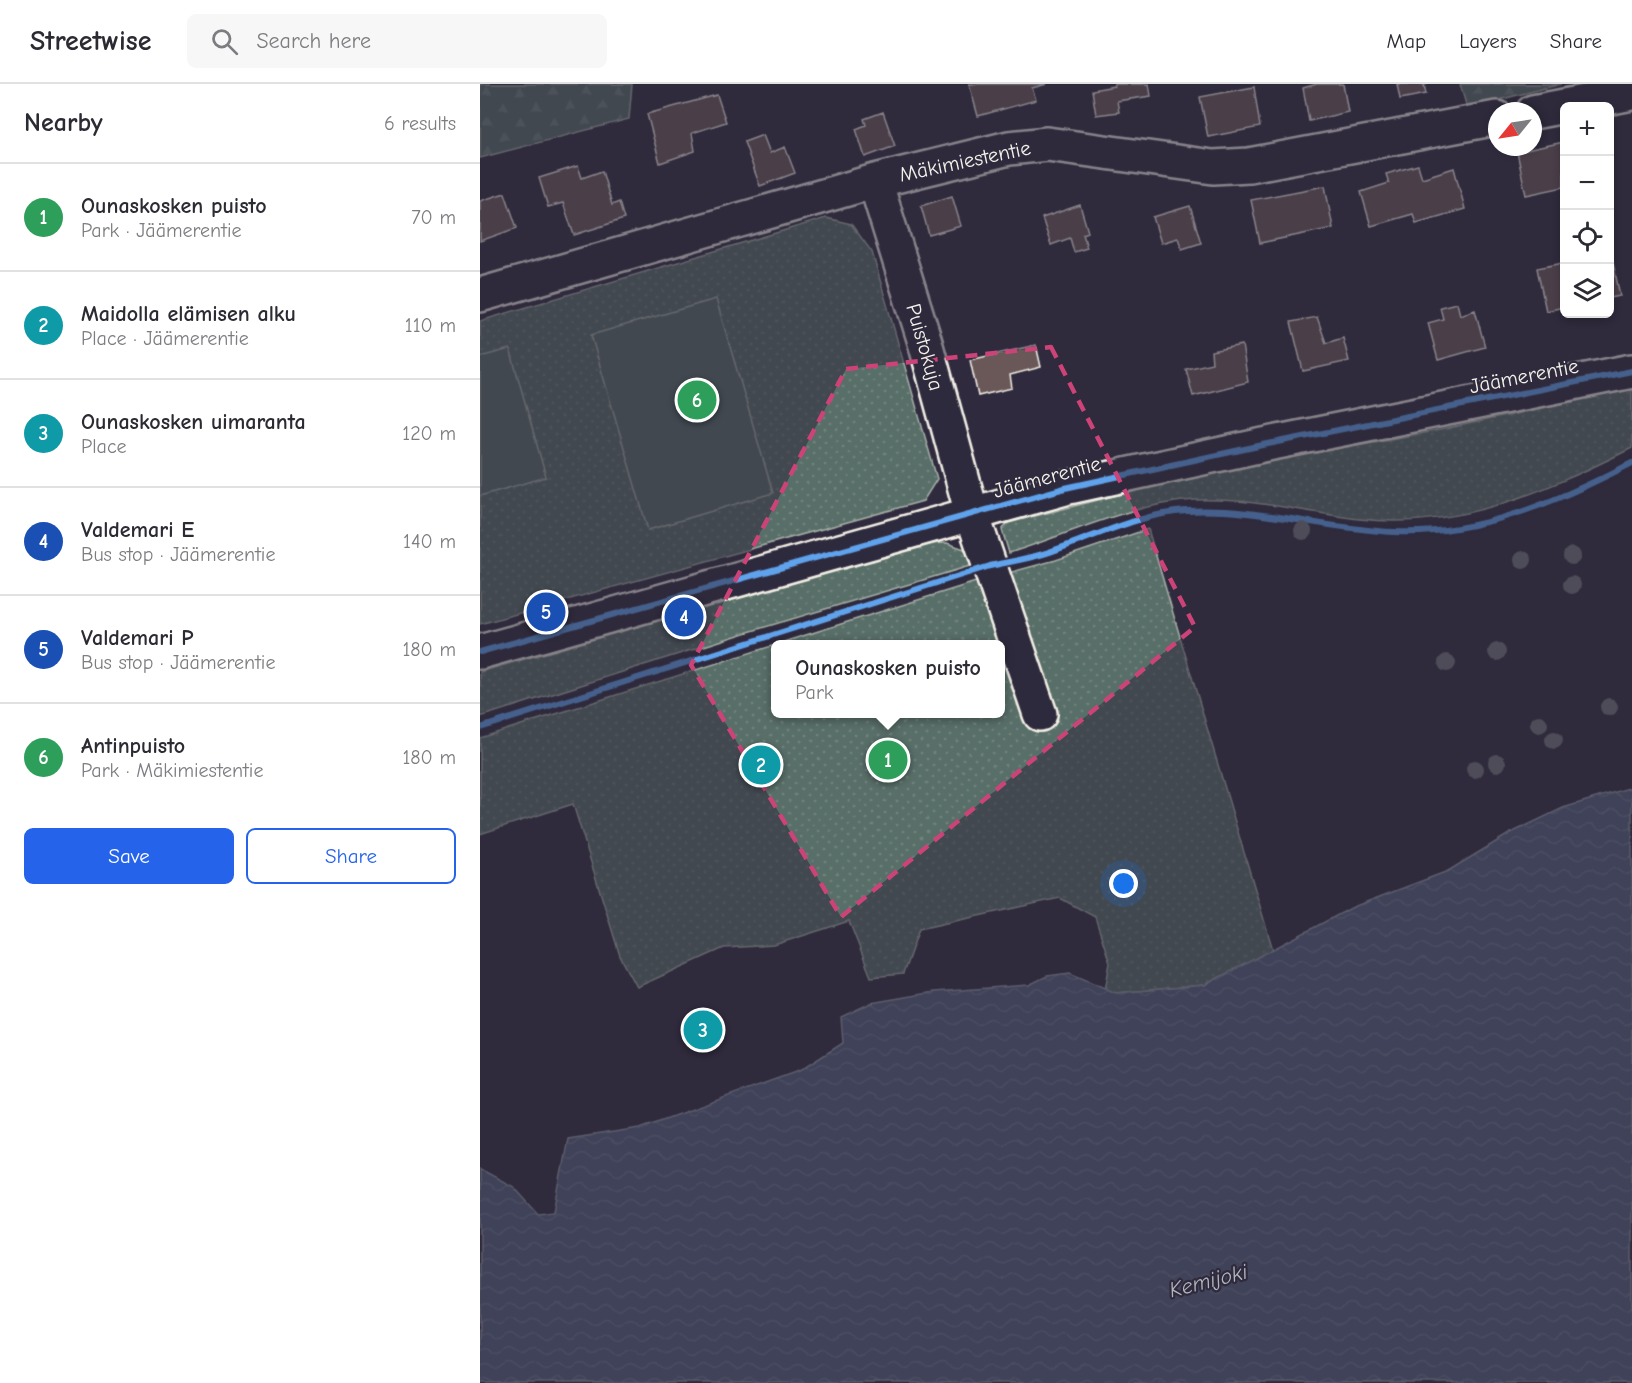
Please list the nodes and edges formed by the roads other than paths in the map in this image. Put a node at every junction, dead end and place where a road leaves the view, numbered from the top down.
1 (1632, 93) edge
2 (1542, 110) edge
3 (1488, 120) edge
4 (875, 181) junction
5 (480, 295) edge
6 (1632, 371) edge
7 (972, 514) junction
8 (480, 652) edge
9 (1040, 714) dead end

1 - 2 street
3 - 4 street, Mäkimiestentie
4 - 5 street, Mäkimiestentie
4 - 7 street, Puistokuja
6 - 7 street, Jäämerentie
7 - 8 street, Jäämerentie
7 - 9 street, Puistokuja

